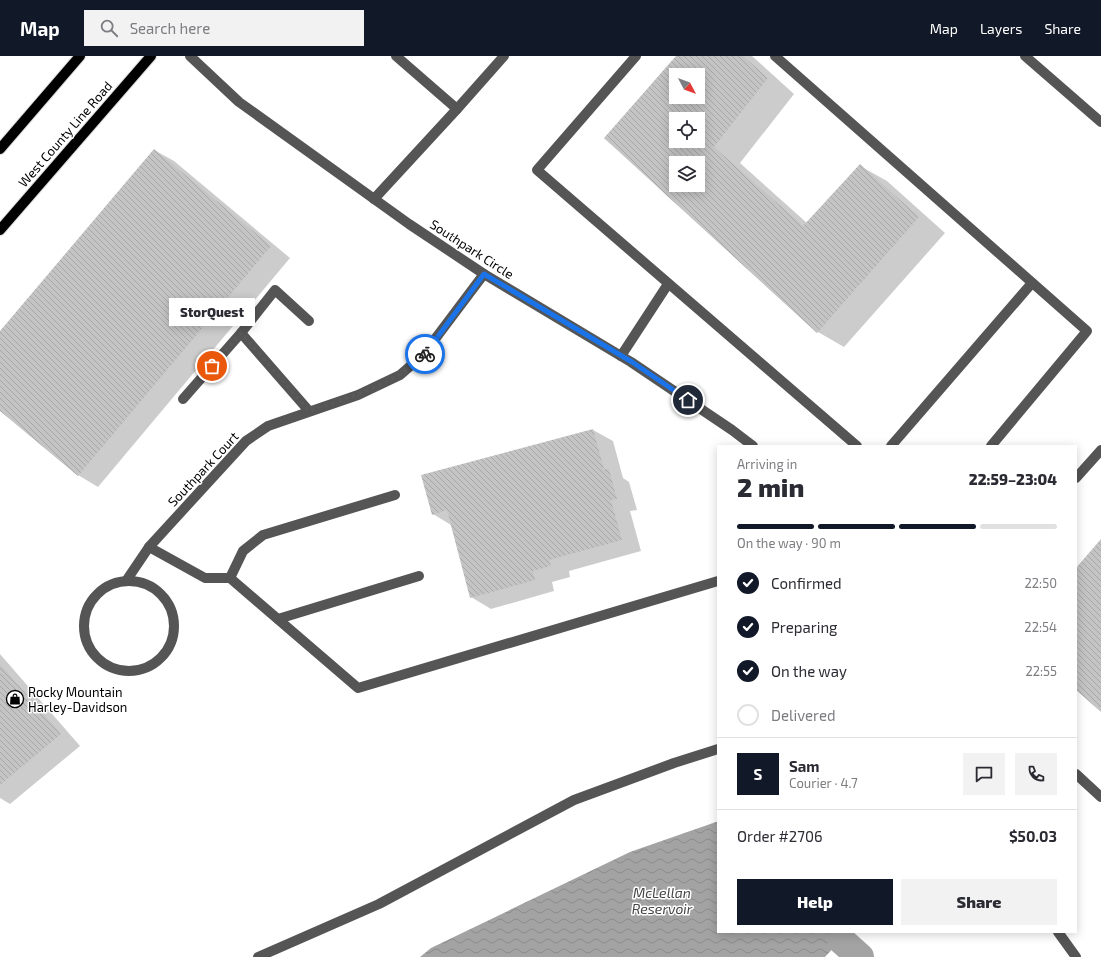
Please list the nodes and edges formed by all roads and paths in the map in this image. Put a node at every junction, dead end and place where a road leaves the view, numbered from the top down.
1 (80, 56) edge
2 (151, 56) edge
3 (190, 56) edge
4 (396, 56) edge
5 (504, 56) edge
6 (636, 56) edge
7 (775, 56) edge
8 (1025, 56) edge
9 (457, 109) junction
10 (1101, 122) edge
11 (0, 149) edge
12 (374, 199) junction
13 (0, 230) edge
14 (484, 274) junction
15 (1032, 283) junction
16 (668, 284) junction
17 (309, 321) dead end
18 (241, 333) junction
19 (621, 356) junction
20 (183, 399) dead end
21 (309, 411) junction
22 (752, 445) edge
23 (856, 445) edge
24 (892, 445) edge
25 (993, 445) edge
26 (1101, 450) edge
27 (1077, 477) edge
28 (395, 494) dead end
29 (148, 547) junction
30 (420, 576) dead end
31 (230, 578) junction
32 (126, 581) junction
33 (717, 581) edge
34 (278, 619) junction
35 (717, 749) edge
36 (1077, 775) edge
37 (1101, 797) edge
38 (1059, 933) edge
39 (258, 957) edge
40 (1076, 957) edge

1 - 11 main road
2 - 13 main road, West County Line Road
3 - 12 street, Southpark Circle
4 - 9 street
5 - 9 street
6 - 16 street
7 - 15 street
8 - 10 street
9 - 12 street
12 - 14 street, Southpark Circle
14 - 19 street, Southpark Circle
14 - 21 street, Southpark Court
15 - 24 street
15 - 25 street
16 - 19 street
16 - 23 street
17 - 18 street
18 - 20 street
18 - 21 street
19 - 22 street, Southpark Circle
21 - 29 street, Southpark Court
26 - 27 street
28 - 31 street
29 - 31 street
29 - 32 street, Southpark Court
30 - 34 street
31 - 34 street
32 - 32 street
33 - 34 street
35 - 39 street
36 - 37 street
38 - 40 street

